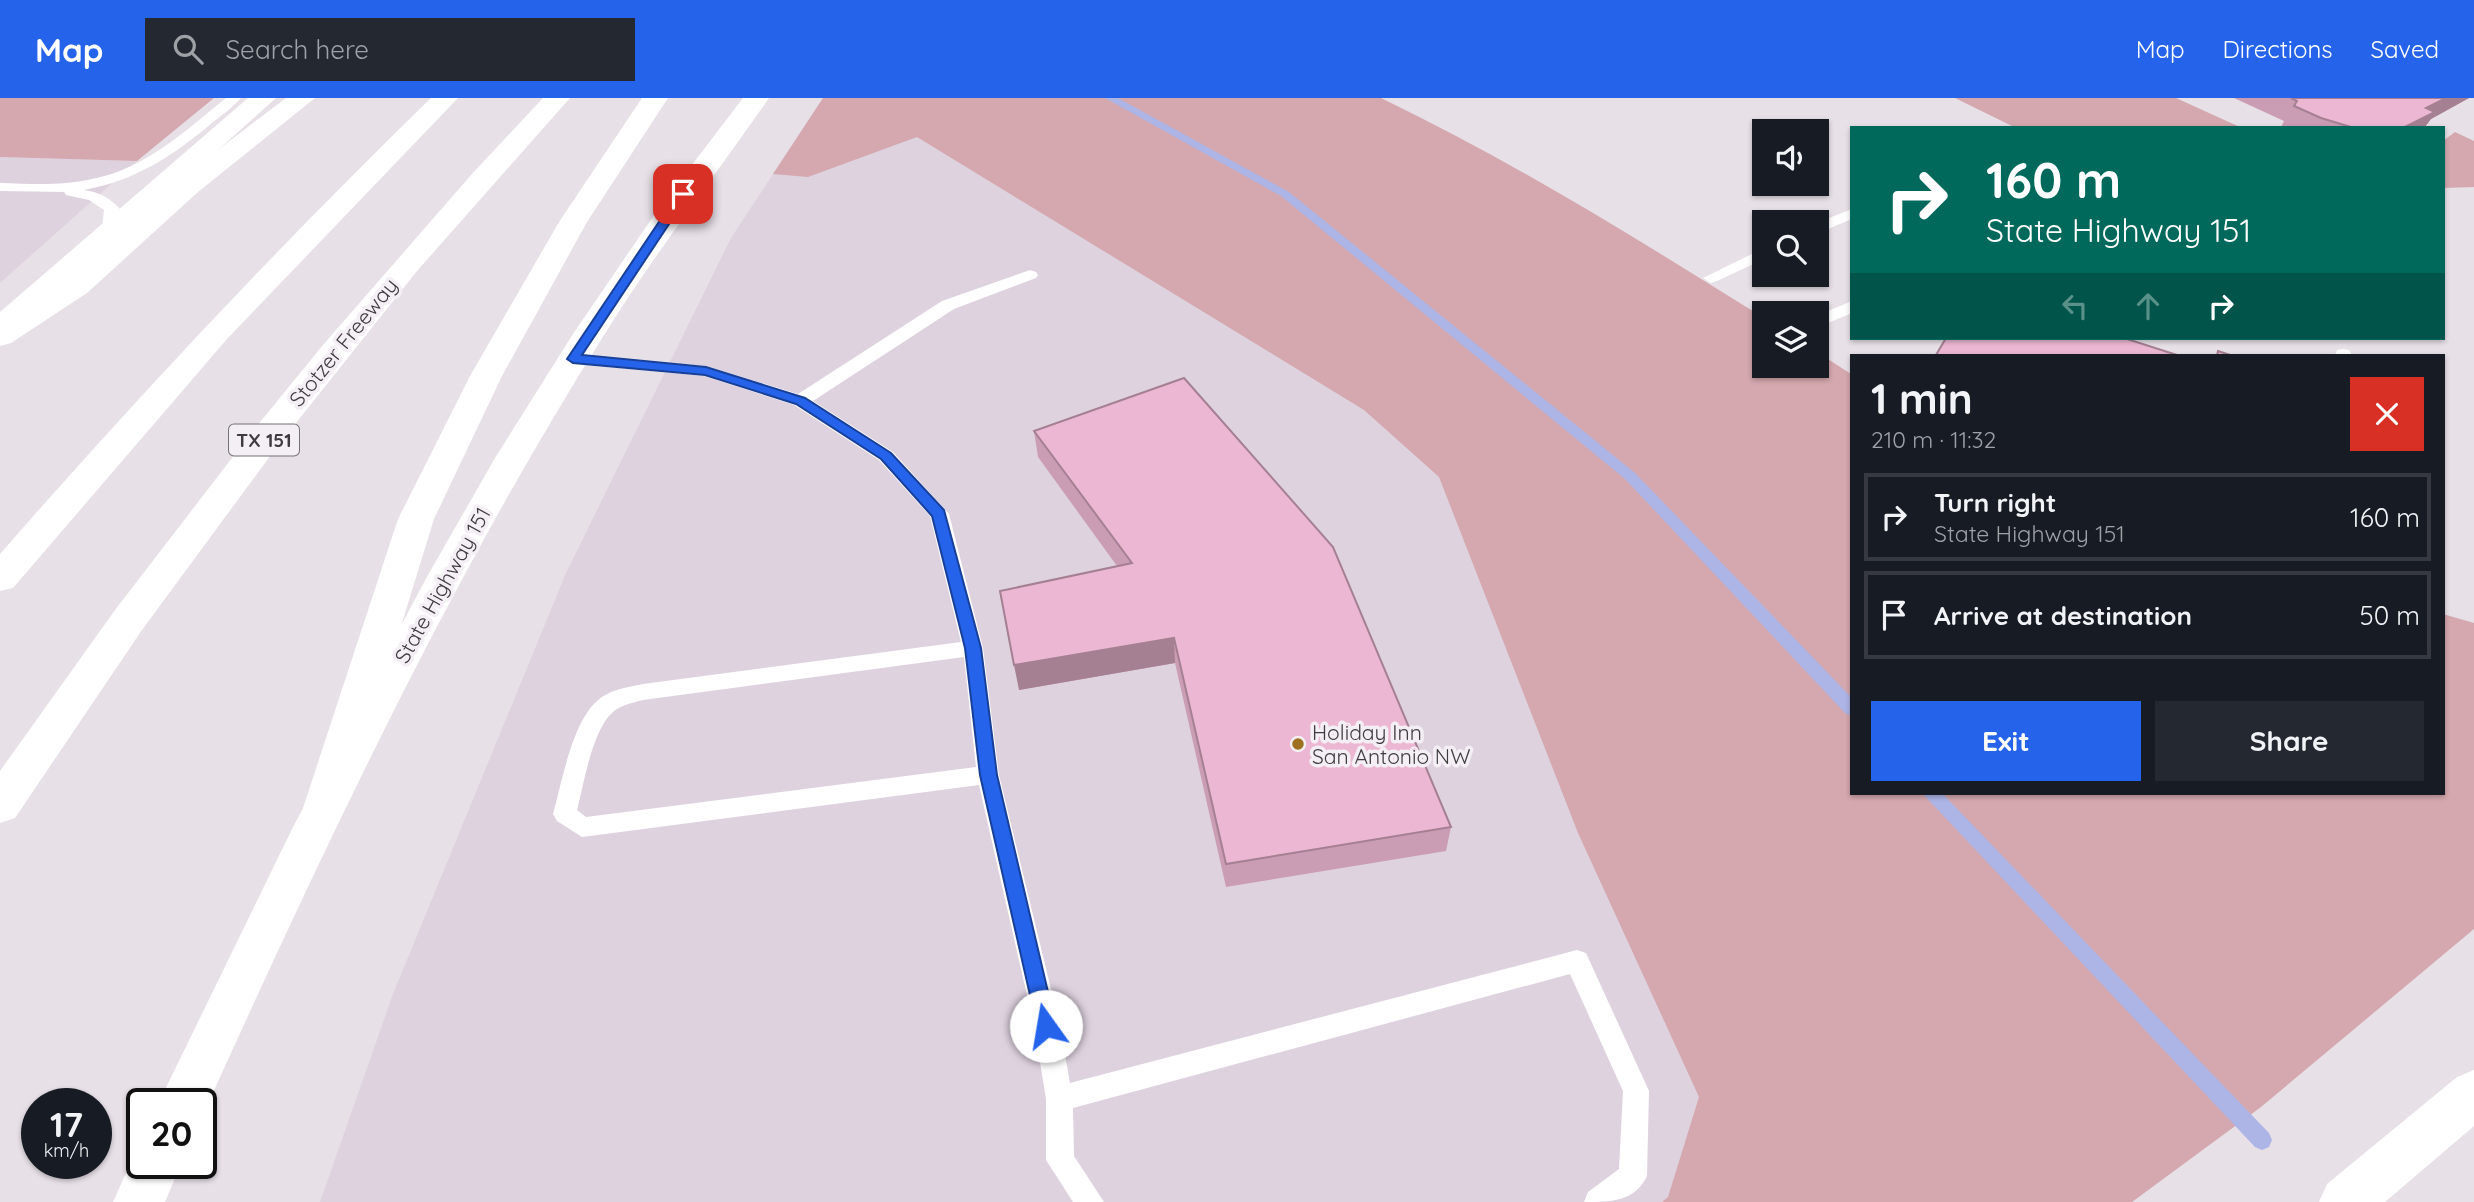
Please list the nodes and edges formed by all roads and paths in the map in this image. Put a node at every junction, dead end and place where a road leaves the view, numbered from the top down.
1 (234, 98) edge
2 (263, 98) edge
3 (302, 98) edge
4 (445, 98) edge
5 (557, 98) edge
6 (655, 98) edge
7 (756, 98) edge
8 (0, 187) edge
9 (55, 188) junction
10 (1850, 214) edge
11 (1829, 223) edge
12 (110, 229) junction
13 (1752, 259) edge
14 (1030, 275) dead end
15 (1711, 278) dead end
16 (1850, 307) edge
17 (1829, 317) edge
18 (0, 328) edge
19 (0, 336) edge
20 (573, 359) junction
21 (800, 401) junction
22 (0, 578) edge
23 (973, 648) junction
24 (988, 775) junction
25 (0, 805) edge
26 (324, 808) junction
27 (191, 1088) edge
28 (2474, 1094) edge
29 (1059, 1099) junction
30 (149, 1179) edge
31 (139, 1202) edge
32 (1090, 1202) edge
33 (1598, 1202) edge
34 (2345, 1202) edge

1 - 9 lane
2 - 12 main road
3 - 19 main road
4 - 22 main road
5 - 25 main road, Stotzer Freeway / TX 151
6 - 26 main road
7 - 20 main road, State Highway 151
8 - 9 lane
9 - 12 lane
10 - 11 lane
12 - 18 main road
13 - 15 lane
14 - 21 lane
16 - 17 lane
20 - 21 lane
20 - 26 main road, State Highway 151
21 - 23 lane
23 - 24 lane
23 - 24 lane
24 - 29 lane
26 - 27 main road, State Highway 151
28 - 34 main road
29 - 32 lane
29 - 33 lane
30 - 31 main road

